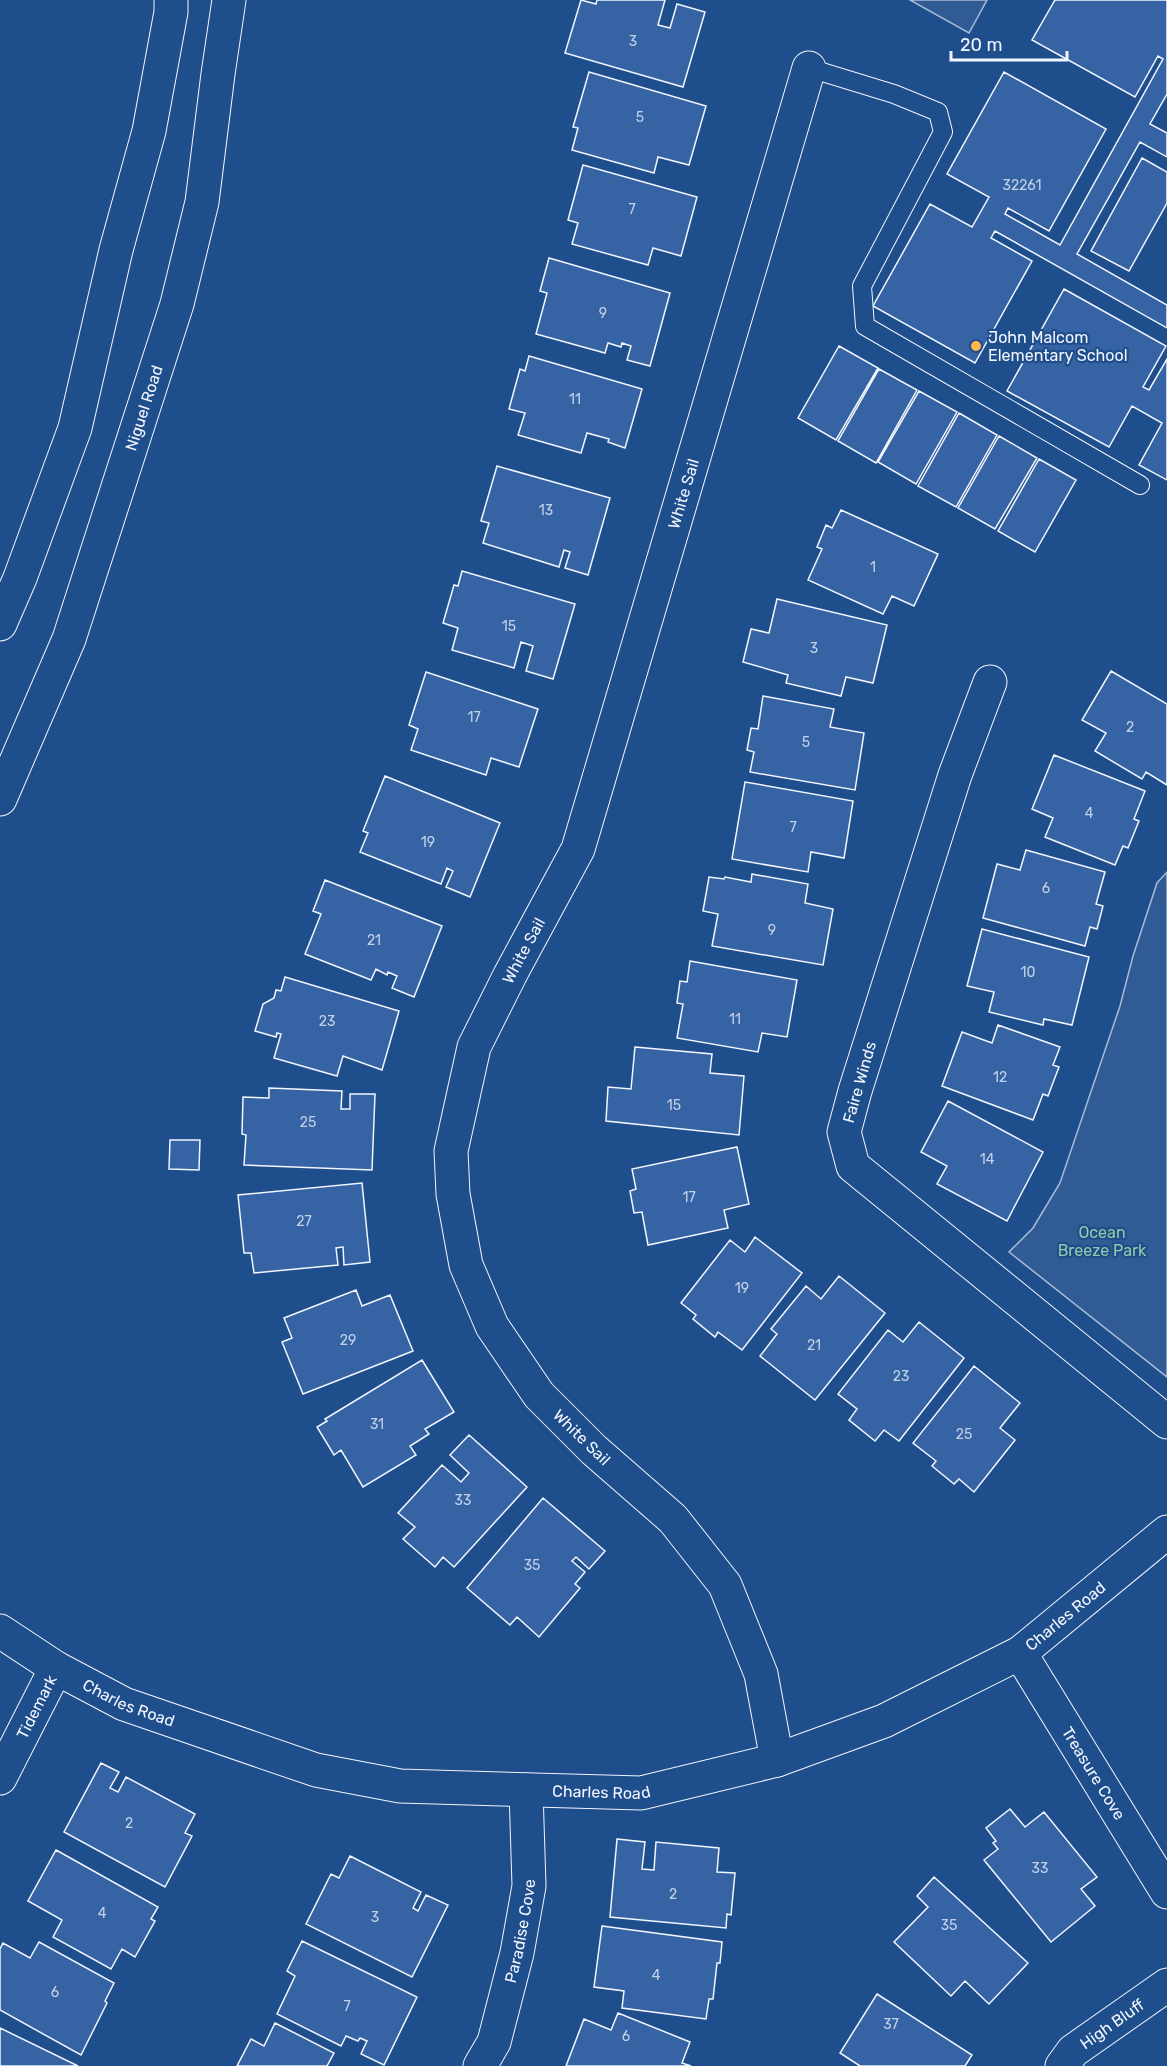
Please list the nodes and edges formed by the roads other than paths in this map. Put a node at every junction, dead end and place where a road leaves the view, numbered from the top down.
1 (171, 0) edge
2 (229, 0) edge
3 (809, 68) joint
4 (1140, 485) dead end
5 (0, 624) edge
6 (990, 682) dead end
7 (0, 799) edge
8 (1167, 1422) edge
9 (1167, 1532) edge
10 (0, 1631) edge
11 (1020, 1653) junction
12 (56, 1668) junction
13 (777, 1760) junction
14 (0, 1778) edge
15 (526, 1790) junction
16 (1167, 1892) edge
17 (1167, 1985) edge
18 (480, 2066) edge
19 (1062, 2066) edge

1 - 5 street
2 - 7 street, Niguel Road
3 - 4 lane
3 - 13 street, White Sail
6 - 8 street, Faire Winds
9 - 11 street, Charles Road
10 - 12 street, Charles Road
11 - 13 street, Charles Road
11 - 16 street, Treasure Cove
12 - 14 street, Tidemark
12 - 15 street, Charles Road
13 - 15 street, Charles Road
15 - 18 street, Paradise Cove
17 - 19 street, High Bluff

